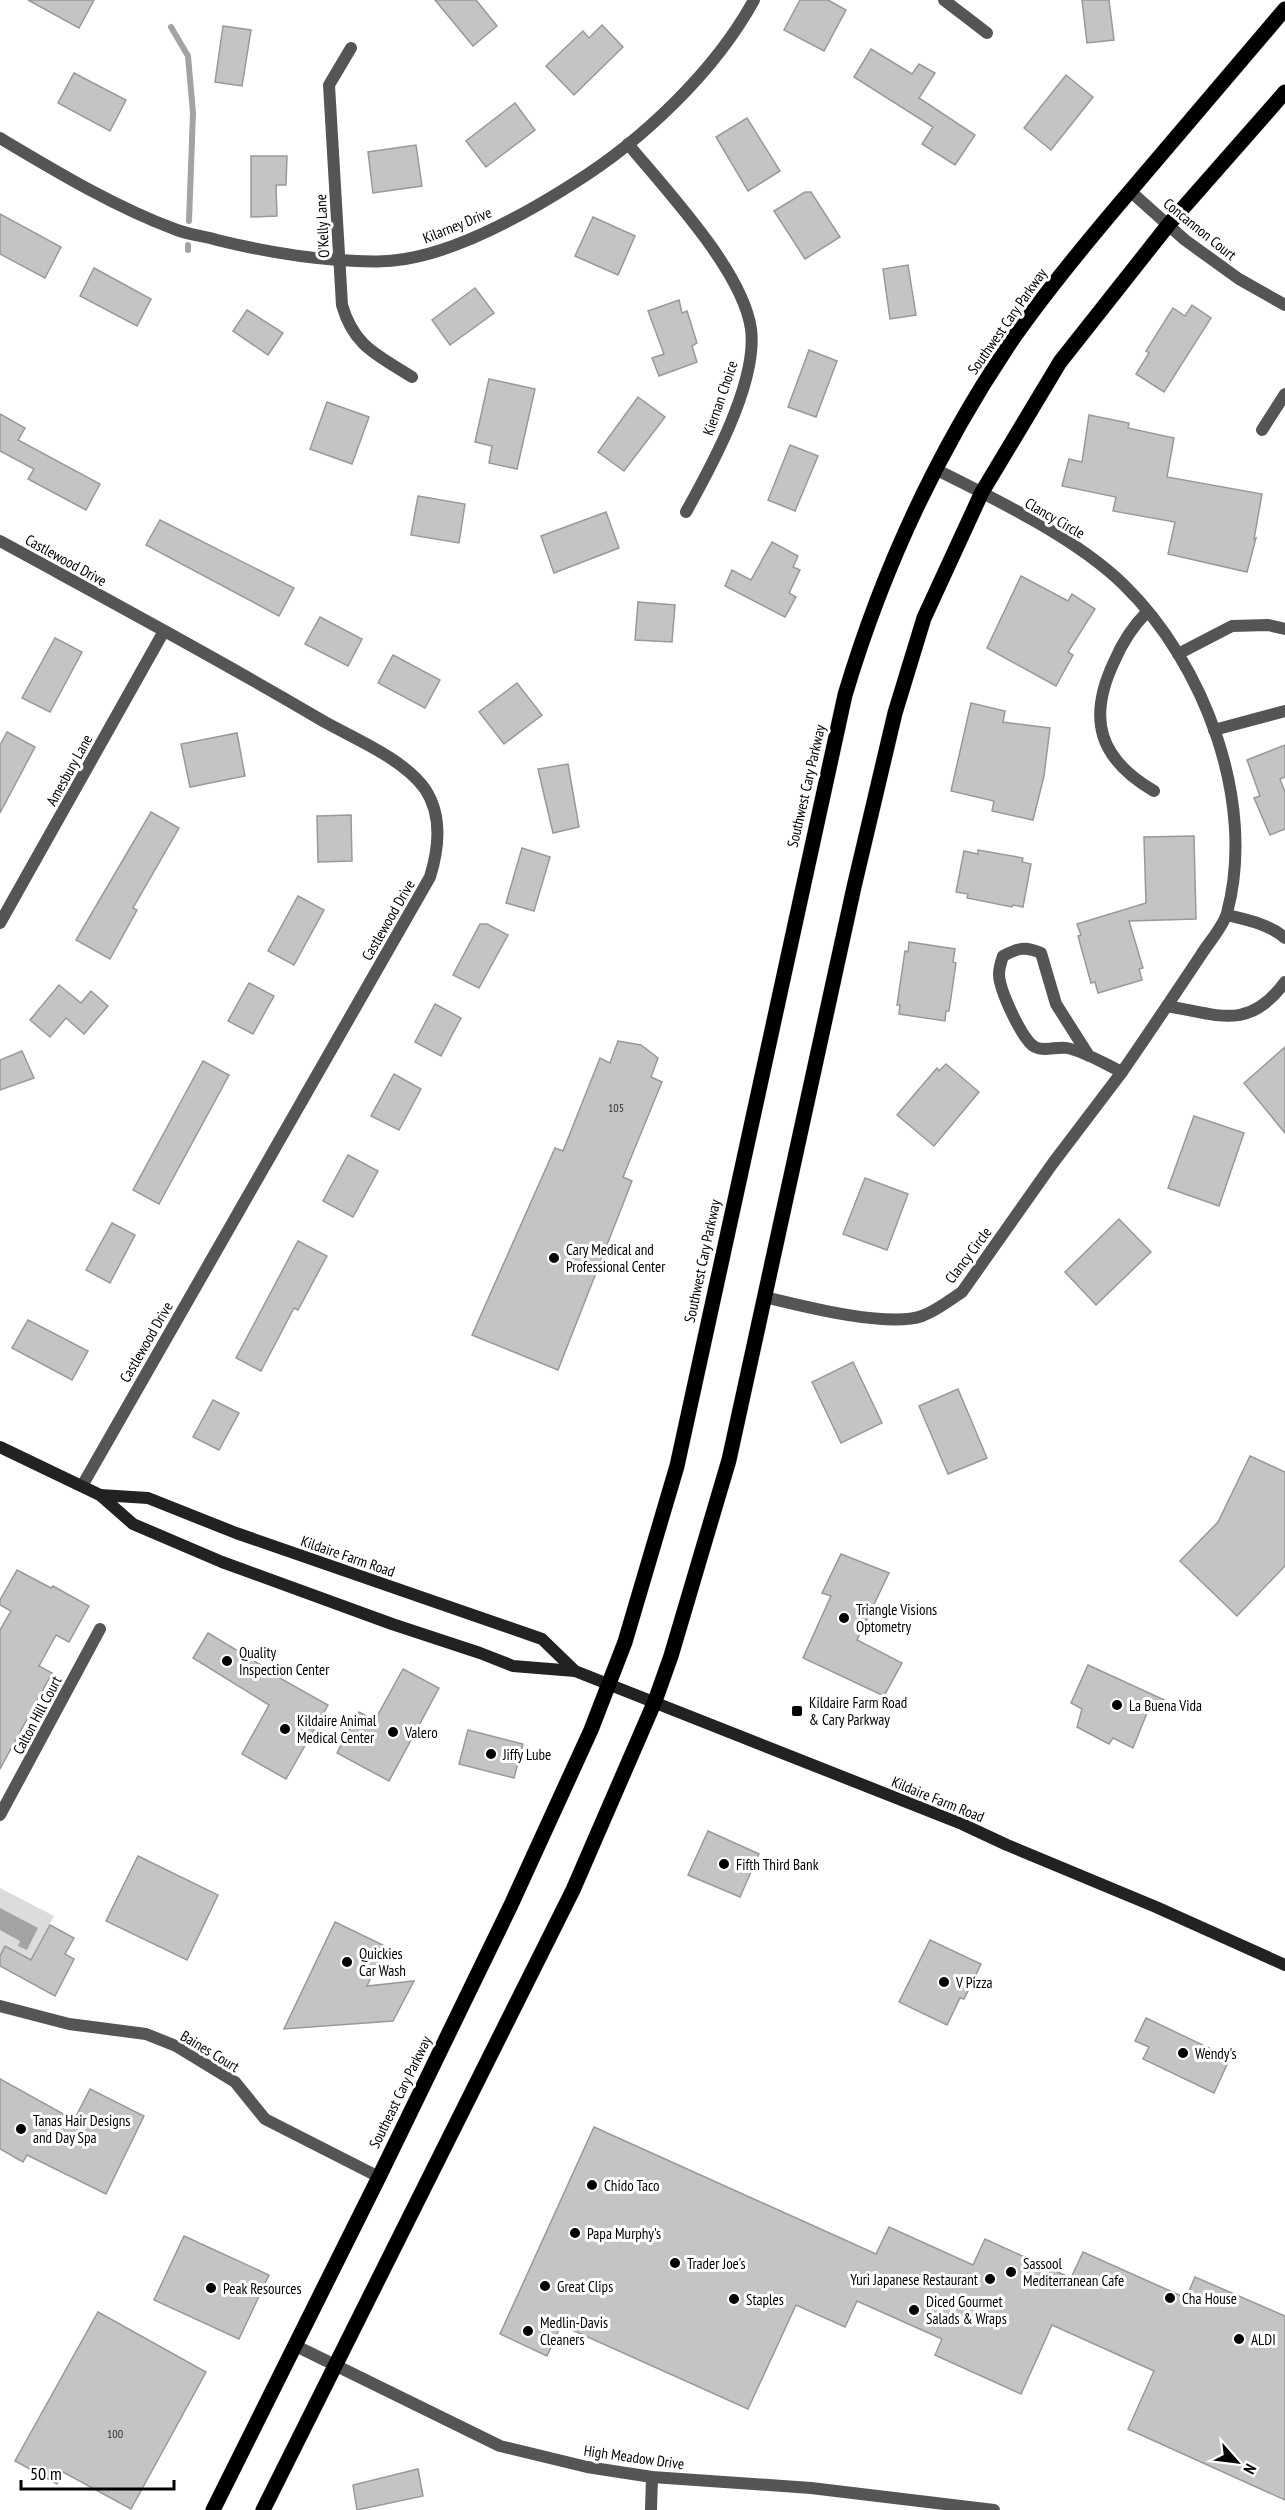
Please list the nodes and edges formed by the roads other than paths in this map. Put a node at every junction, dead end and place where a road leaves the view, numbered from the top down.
1 (754, 0) edge
2 (944, 0) edge
3 (1285, 9) edge
4 (987, 33) dead end
5 (351, 48) dead end
6 (1285, 92) edge
7 (0, 138) edge
8 (628, 144) junction
9 (1130, 191) junction
10 (1169, 224) junction
11 (339, 260) junction
12 (1285, 289) edge
13 (1272, 296) junction
14 (1285, 305) edge
15 (412, 377) dead end
16 (1285, 394) edge
17 (1262, 430) dead end
18 (935, 469) junction
19 (982, 492) junction
20 (686, 512) dead end
21 (0, 541) edge
22 (1147, 612) junction
23 (1285, 629) edge
24 (164, 631) junction
25 (1178, 654) junction
26 (1285, 711) edge
27 (1214, 730) junction
28 (1154, 791) dead end
29 (1227, 915) junction
30 (0, 923) edge
31 (1285, 938) edge
32 (1285, 982) edge
33 (1167, 1006) junction
34 (1089, 1056) junction
35 (1122, 1072) junction
36 (765, 1297) junction
37 (0, 1447) edge
38 (82, 1486) junction
39 (100, 1495) junction
40 (100, 1629) dead end
41 (575, 1671) junction
42 (609, 1684) junction
43 (655, 1701) junction
44 (0, 1815) edge
45 (1285, 1965) edge
46 (0, 2006) edge
47 (379, 2177) junction
48 (294, 2345) junction
49 (337, 2365) junction
50 (652, 2477) junction
51 (213, 2510) edge
52 (263, 2510) edge
53 (651, 2510) edge
54 (994, 2510) edge

1 - 8 street, Kilarney Drive
2 - 4 street
3 - 9 main road, Southwest Cary Parkway
5 - 11 street, O'Kelly Lane
6 - 10 main road
7 - 11 street, Kilarney Drive
8 - 11 street, Kilarney Drive
8 - 20 street, Kiernan Choice
9 - 10 street, Concannon Court
9 - 18 main road, Southwest Cary Parkway
10 - 13 street, Concannon Court
10 - 19 main road
11 - 15 street, O'Kelly Lane
12 - 13 street
13 - 14 street, Concannon Court
16 - 17 street
18 - 19 street, Clancy Circle
18 - 42 main road, Southwest Cary Parkway
19 - 22 street, Clancy Circle
19 - 36 main road
21 - 24 street, Castlewood Drive
22 - 25 street, Clancy Circle
22 - 28 street
23 - 25 street
24 - 30 street, Amesbury Lane
24 - 38 street, Castlewood Drive
25 - 27 street, Clancy Circle
26 - 27 street
27 - 29 street, Clancy Circle
29 - 31 street
29 - 33 street, Clancy Circle
32 - 33 street
33 - 35 street, Clancy Circle
34 - 34 street
34 - 35 street
35 - 36 street, Clancy Circle
36 - 43 main road
37 - 38 main road, Kildaire Farm Road
38 - 39 main road, Kildaire Farm Road
39 - 41 main road, Kildaire Farm Road
39 - 41 main road, Kildaire Farm Road
40 - 44 street, Calton Hill Court
41 - 42 main road, Kildaire Farm Road
42 - 43 main road, Kildaire Farm Road
42 - 47 main road, Southeast Cary Parkway
43 - 45 main road, Kildaire Farm Road
43 - 49 main road
46 - 47 street, Baines Court
47 - 48 main road, Southeast Cary Parkway
48 - 49 street, High Meadow Drive
48 - 51 main road, Southeast Cary Parkway
49 - 50 street, High Meadow Drive
49 - 52 main road
50 - 53 street
50 - 54 street, High Meadow Drive

